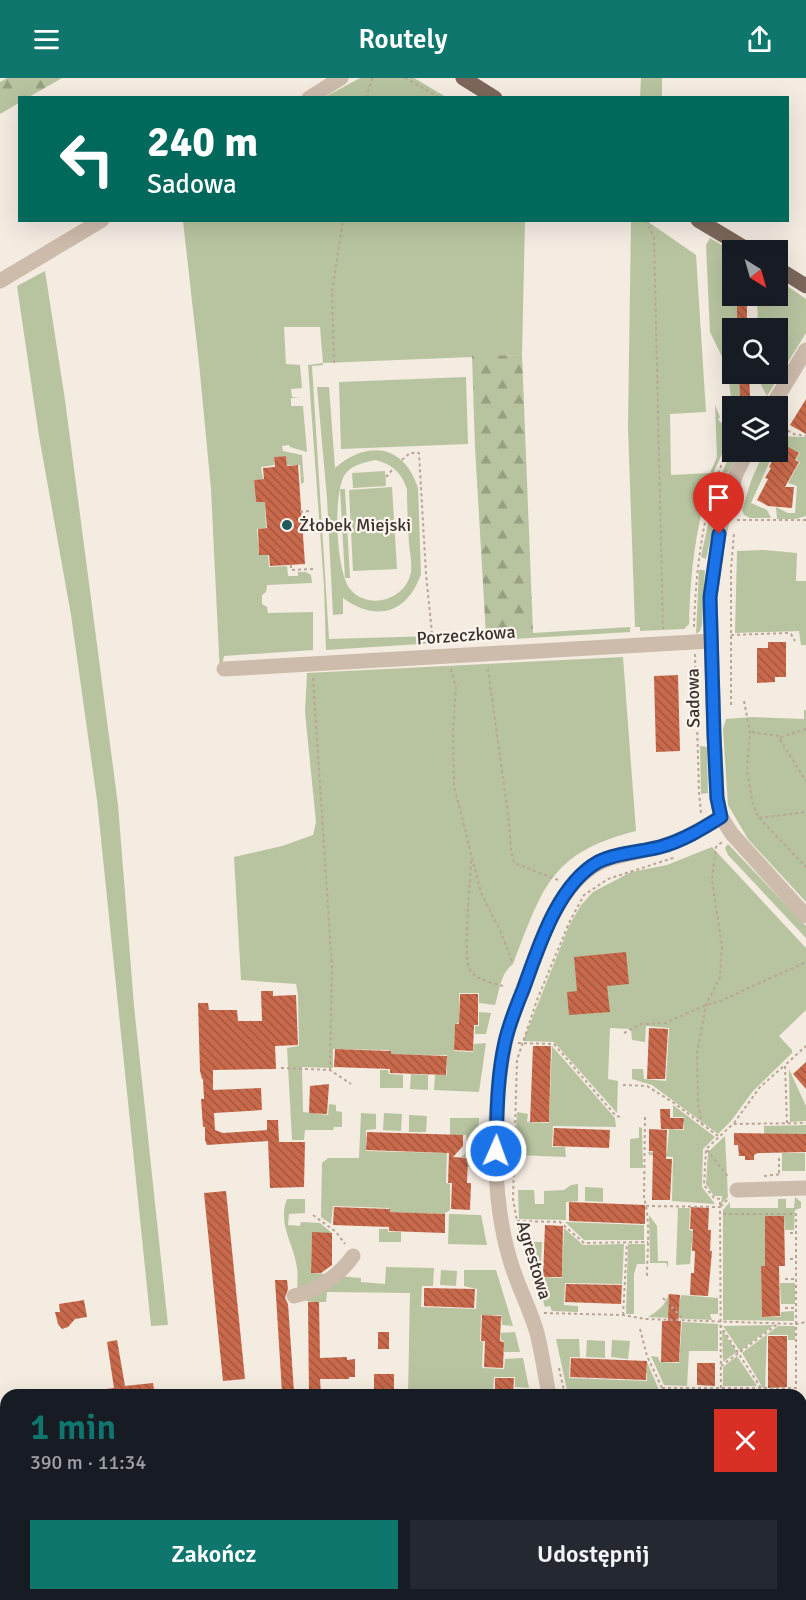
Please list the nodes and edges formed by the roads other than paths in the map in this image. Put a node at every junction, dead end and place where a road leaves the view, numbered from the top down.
1 (341, 78) edge
2 (463, 78) edge
3 (312, 96) edge
4 (492, 96) edge
5 (99, 222) edge
6 (701, 222) edge
7 (731, 240) edge
8 (788, 275) edge
9 (0, 281) edge
10 (806, 286) edge
11 (806, 350) edge
12 (778, 396) edge
13 (743, 462) edge
14 (711, 641) junction
15 (224, 669) dead end
16 (721, 817) junction
17 (806, 916) edge
18 (732, 1188) road end
19 (806, 1188) edge
20 (350, 1260) road end
21 (294, 1296) dead end
22 (548, 1389) edge

1 - 3 street
2 - 4 main road
5 - 9 street
6 - 7 main road
8 - 10 main road
11 - 12 street
13 - 14 street, Sadowa
14 - 15 street, Porzeczkowa
14 - 16 street, Sadowa
16 - 17 street, Sadowa
16 - 22 street, Agrestowa
18 - 19 street
20 - 21 street

